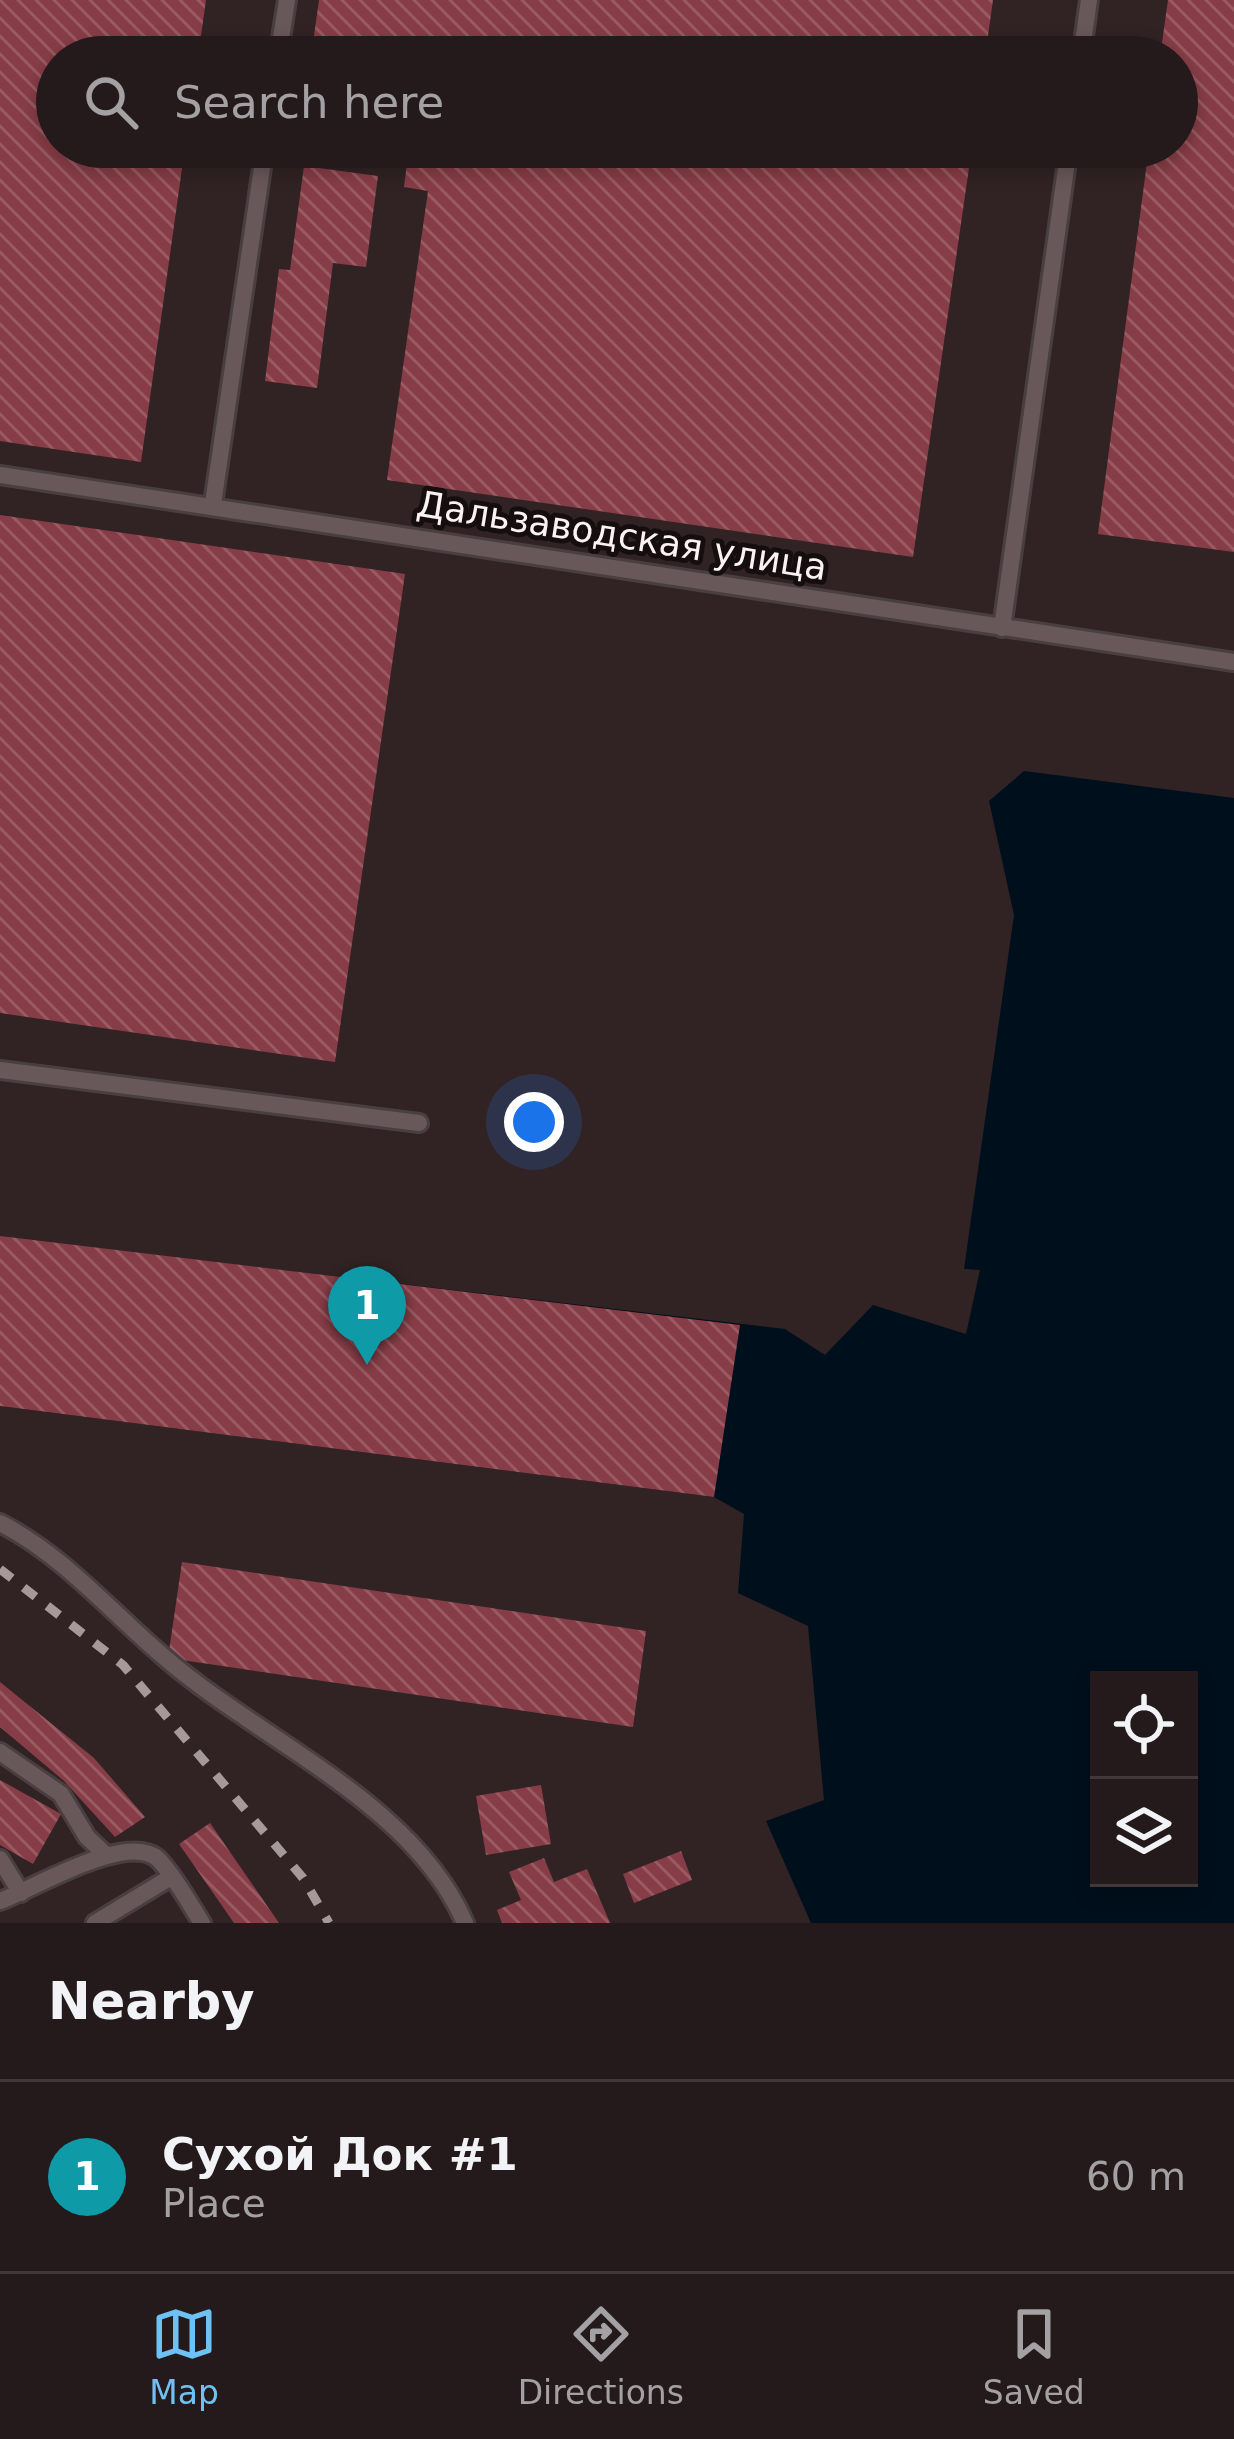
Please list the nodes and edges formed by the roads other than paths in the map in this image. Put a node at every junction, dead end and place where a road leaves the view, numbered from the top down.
1 (286, 0) edge
2 (1089, 0) edge
3 (281, 36) edge
4 (1084, 36) edge
5 (262, 168) edge
6 (1066, 168) edge
7 (0, 475) edge
8 (213, 504) junction
9 (1002, 628) junction
10 (1234, 662) edge
11 (0, 1070) edge
12 (419, 1123) dead end
13 (0, 1523) edge
14 (0, 1752) edge
15 (106, 1855) junction
16 (0, 1859) edge
17 (170, 1877) junction
18 (21, 1893) junction
19 (0, 1900) edge
20 (95, 1923) edge
21 (202, 1923) edge
22 (465, 1923) edge

1 - 3 lane
2 - 4 lane
5 - 8 lane
6 - 9 lane
7 - 8 lane, Дальзаводская улица
8 - 9 lane, Дальзаводская улица
9 - 10 lane, Дальзаводская улица
11 - 12 lane
13 - 22 lane
14 - 15 lane
15 - 17 lane
15 - 18 lane
16 - 18 lane
17 - 20 lane
17 - 21 lane
18 - 19 lane

